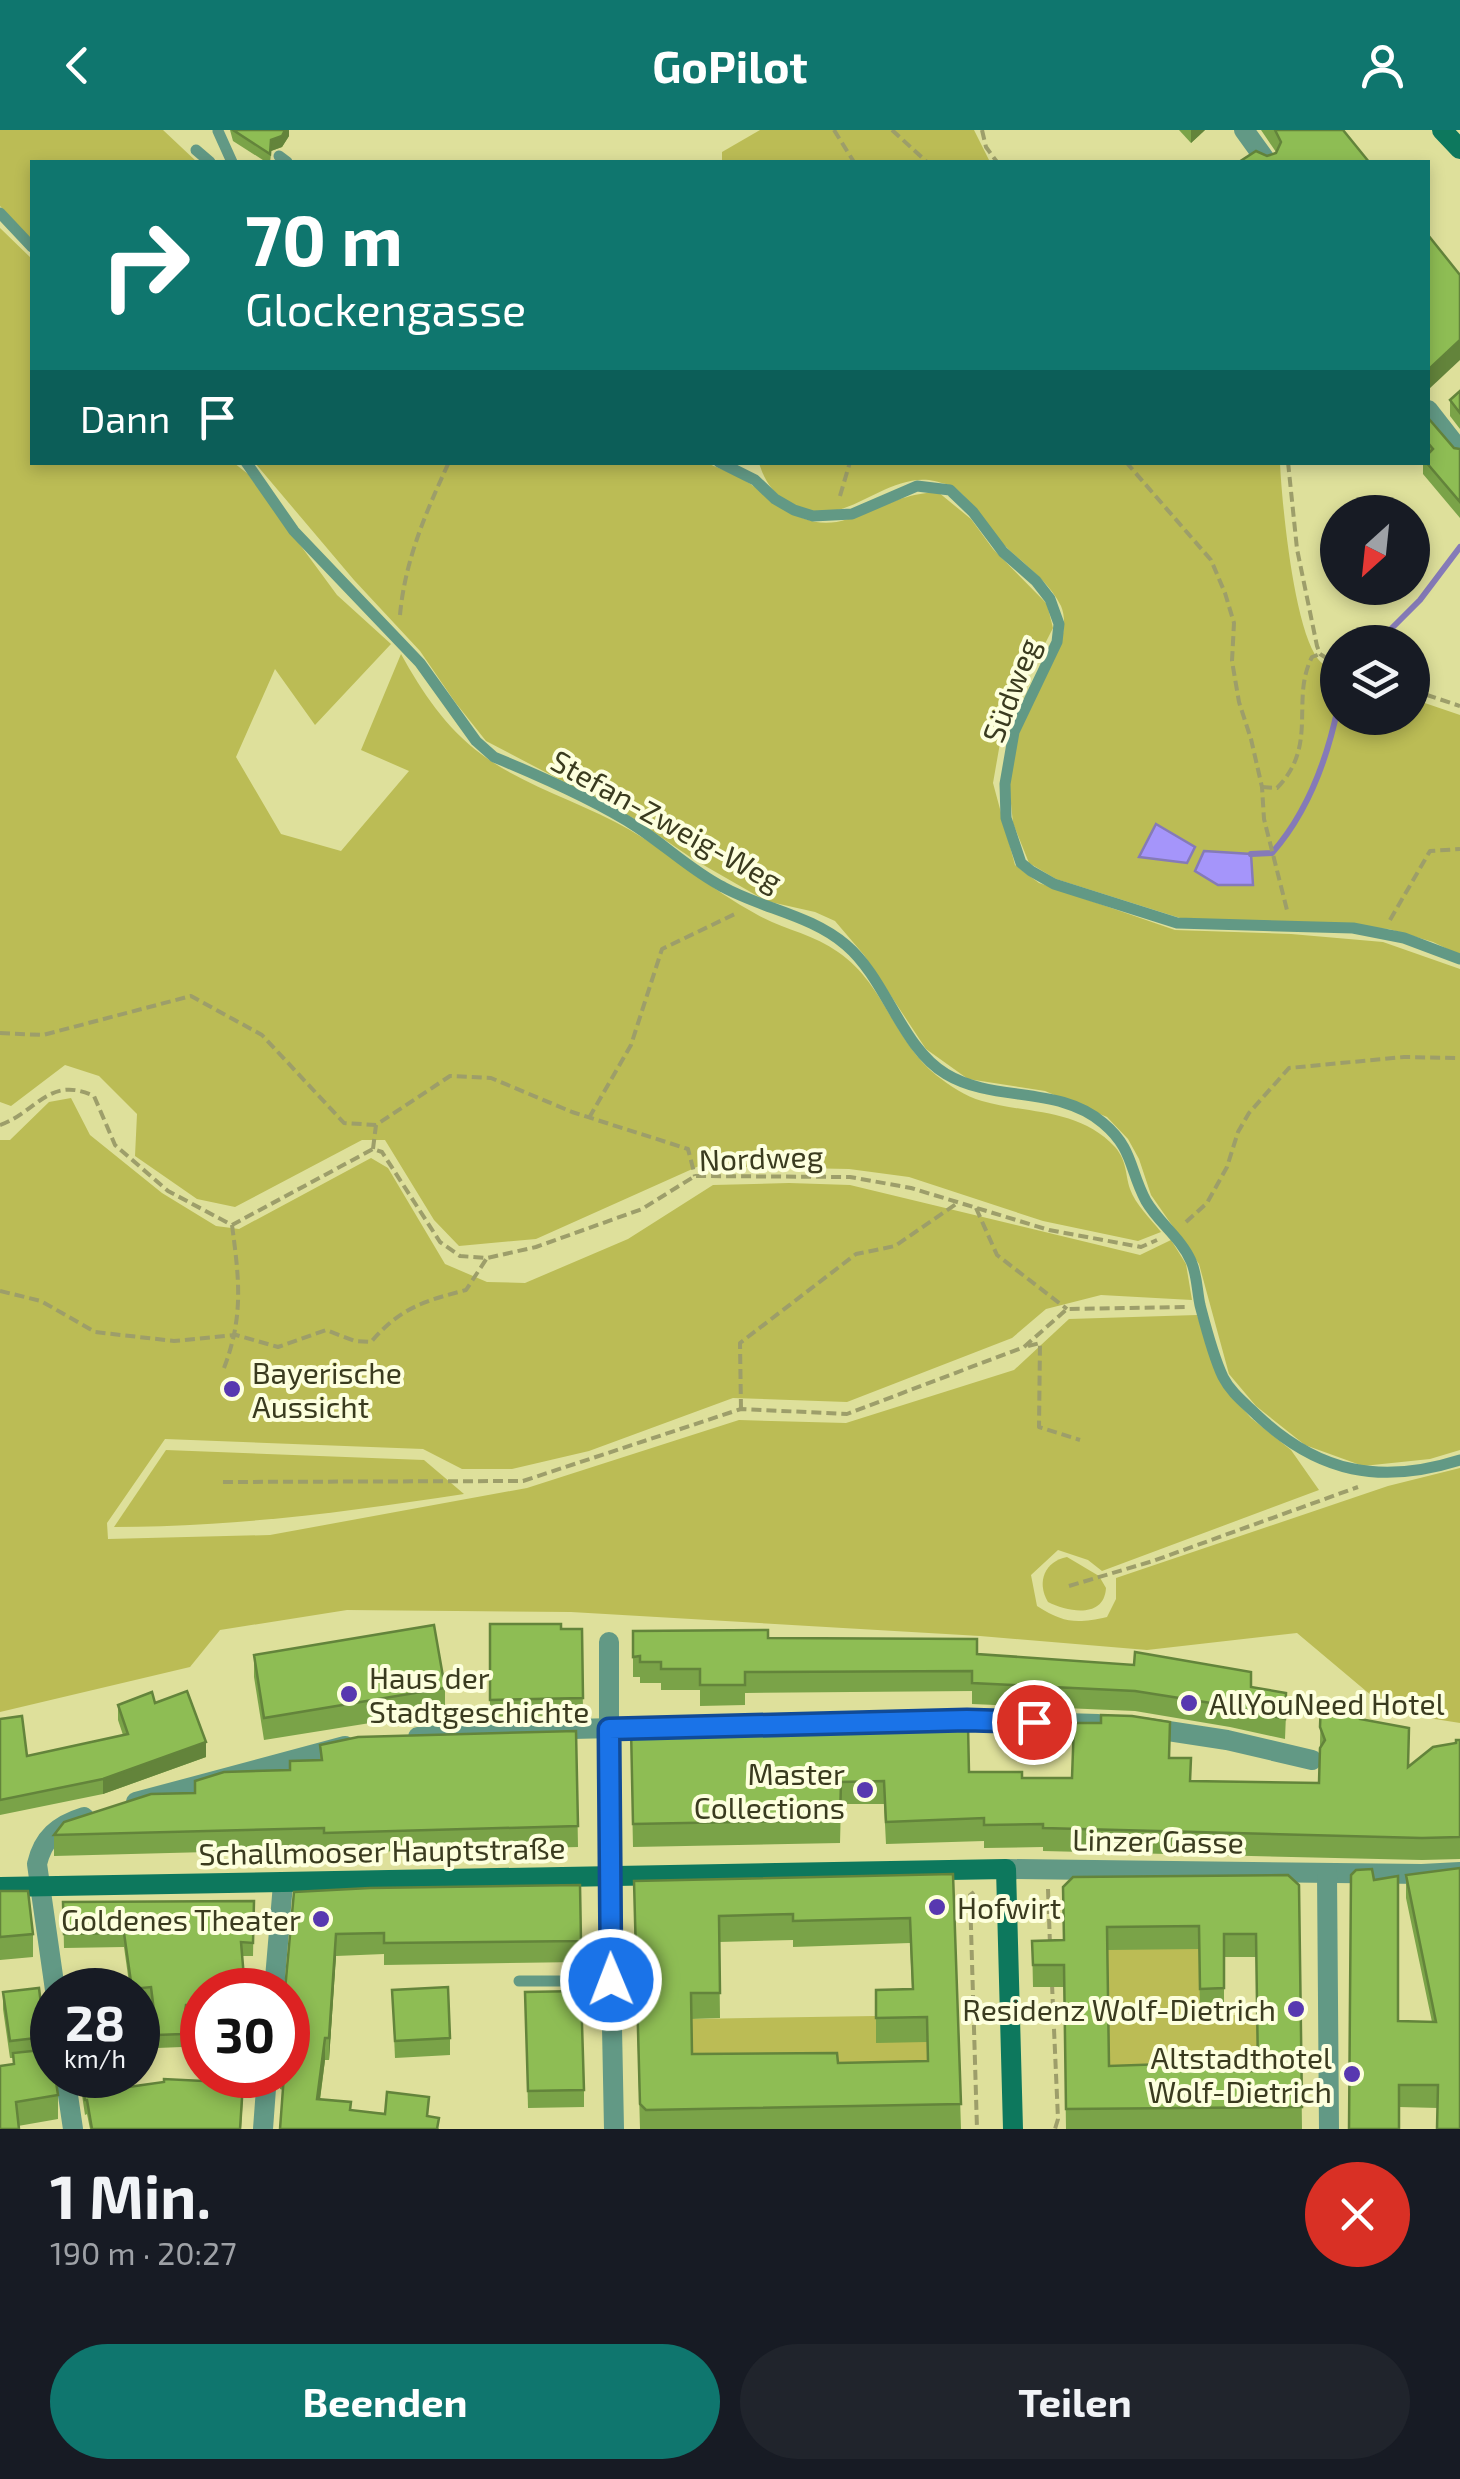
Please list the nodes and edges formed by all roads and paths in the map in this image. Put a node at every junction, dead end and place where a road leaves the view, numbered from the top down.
1 (834, 130) edge
2 (892, 130) edge
3 (982, 130) edge
4 (1244, 130) edge
5 (1442, 130) edge
6 (218, 131) edge
7 (1460, 149) edge
8 (196, 150) dead end
9 (208, 160) edge
10 (231, 160) edge
11 (853, 160) edge
12 (926, 160) edge
13 (995, 160) edge
14 (1265, 160) edge
15 (0, 214) edge
16 (30, 245) edge
17 (1430, 413) edge
18 (1460, 451) edge
19 (248, 465) edge
20 (448, 465) edge
21 (725, 465) edge
22 (751, 465) edge
23 (849, 465) edge
24 (1129, 465) edge
25 (1288, 465) edge
26 (755, 480) junction
27 (834, 518) junction
28 (398, 640) junction
29 (1320, 654) joint
30 (1430, 696) edge
31 (1460, 706) edge
32 (1262, 787) junction
33 (1460, 849) edge
34 (755, 904) junction
35 (1291, 924) junction
36 (1382, 933) junction
37 (1460, 959) edge
38 (0, 1033) edge
39 (1460, 1058) edge
40 (590, 1118) junction
41 (0, 1125) edge
42 (376, 1125) junction
43 (373, 1149) junction
44 (695, 1176) junction
45 (960, 1201) junction
46 (976, 1207) junction
47 (232, 1225) junction
48 (1173, 1234) junction
49 (487, 1258) junction
50 (0, 1291) edge
51 (1200, 1306) junction
52 (1067, 1309) junction
53 (236, 1336) junction
54 (1024, 1347) junction
55 (224, 1368) dead end
56 (741, 1409) junction
57 (1080, 1440) dead end
58 (1460, 1460) edge
59 (223, 1482) dead end
60 (1356, 1487) dead end
61 (1069, 1586) dead end
62 (609, 1642) dead end
63 (609, 1729) junction
64 (406, 1738) edge
65 (369, 1742) edge
66 (1312, 1760) dead end
67 (1316, 1867) junction
68 (1006, 1868) junction
69 (1048, 1869) junction
70 (1460, 1872) edge
71 (609, 1875) junction
72 (283, 1884) junction
73 (40, 1886) junction
74 (0, 1887) edge
75 (1050, 1950) edge
76 (52, 1968) edge
77 (276, 1968) edge
78 (1051, 1969) edge
79 (611, 1980) junction
80 (519, 1981) dead end
81 (69, 2098) edge
82 (265, 2098) edge
83 (1329, 2126) edge
84 (74, 2129) edge
85 (263, 2129) edge
86 (614, 2129) edge
87 (976, 2129) edge
88 (1013, 2129) edge
89 (1054, 2129) edge

1 - 11 path
2 - 12 path
3 - 13 path
4 - 14 street
5 - 7 street
6 - 10 lane
8 - 9 lane
15 - 16 lane
17 - 18 street
19 - 28 lane, Stefan-Zweig-Weg
20 - 28 path
21 - 26 lane
22 - 26 lane
23 - 27 path
24 - 32 path
25 - 29 path
26 - 27 lane
27 - 35 lane, Südweg
28 - 34 lane, Stefan-Zweig-Weg
29 - 32 path
30 - 31 path
32 - 35 path
33 - 36 path
34 - 40 path
34 - 48 lane, Stefan-Zweig-Weg
35 - 36 lane, Südweg
36 - 37 lane, Südweg
38 - 42 path
39 - 48 path
40 - 42 path
40 - 44 path
41 - 47 path
42 - 43 path
43 - 47 path
43 - 49 path
44 - 45 path, Nordweg
44 - 49 path, Nordweg
45 - 46 path, Nordweg
45 - 56 path
46 - 48 path, Nordweg
46 - 52 path
47 - 53 path
48 - 51 lane, Stefan-Zweig-Weg
49 - 53 path
50 - 53 path
51 - 52 path
51 - 58 lane, Stefan-Zweig-Weg
52 - 54 path
53 - 55 path
54 - 56 path
54 - 57 path
56 - 59 path
60 - 61 path
62 - 63 street
63 - 64 street
63 - 66 street
63 - 71 street
65 - 73 street
67 - 69 street, Linzer Gasse
67 - 70 street, Linzer Gasse
67 - 83 street
68 - 69 street, Linzer Gasse
68 - 71 street, Schallmooser Hauptstraße
68 - 87 path
68 - 88 street
69 - 75 path
71 - 72 street, Schallmooser Hauptstraße
71 - 79 street
72 - 73 street, Schallmooser Hauptstraße
72 - 77 street
73 - 74 street, Schallmooser Hauptstraße
73 - 76 street
78 - 89 path
79 - 80 lane
79 - 86 street
81 - 84 street
82 - 85 street

